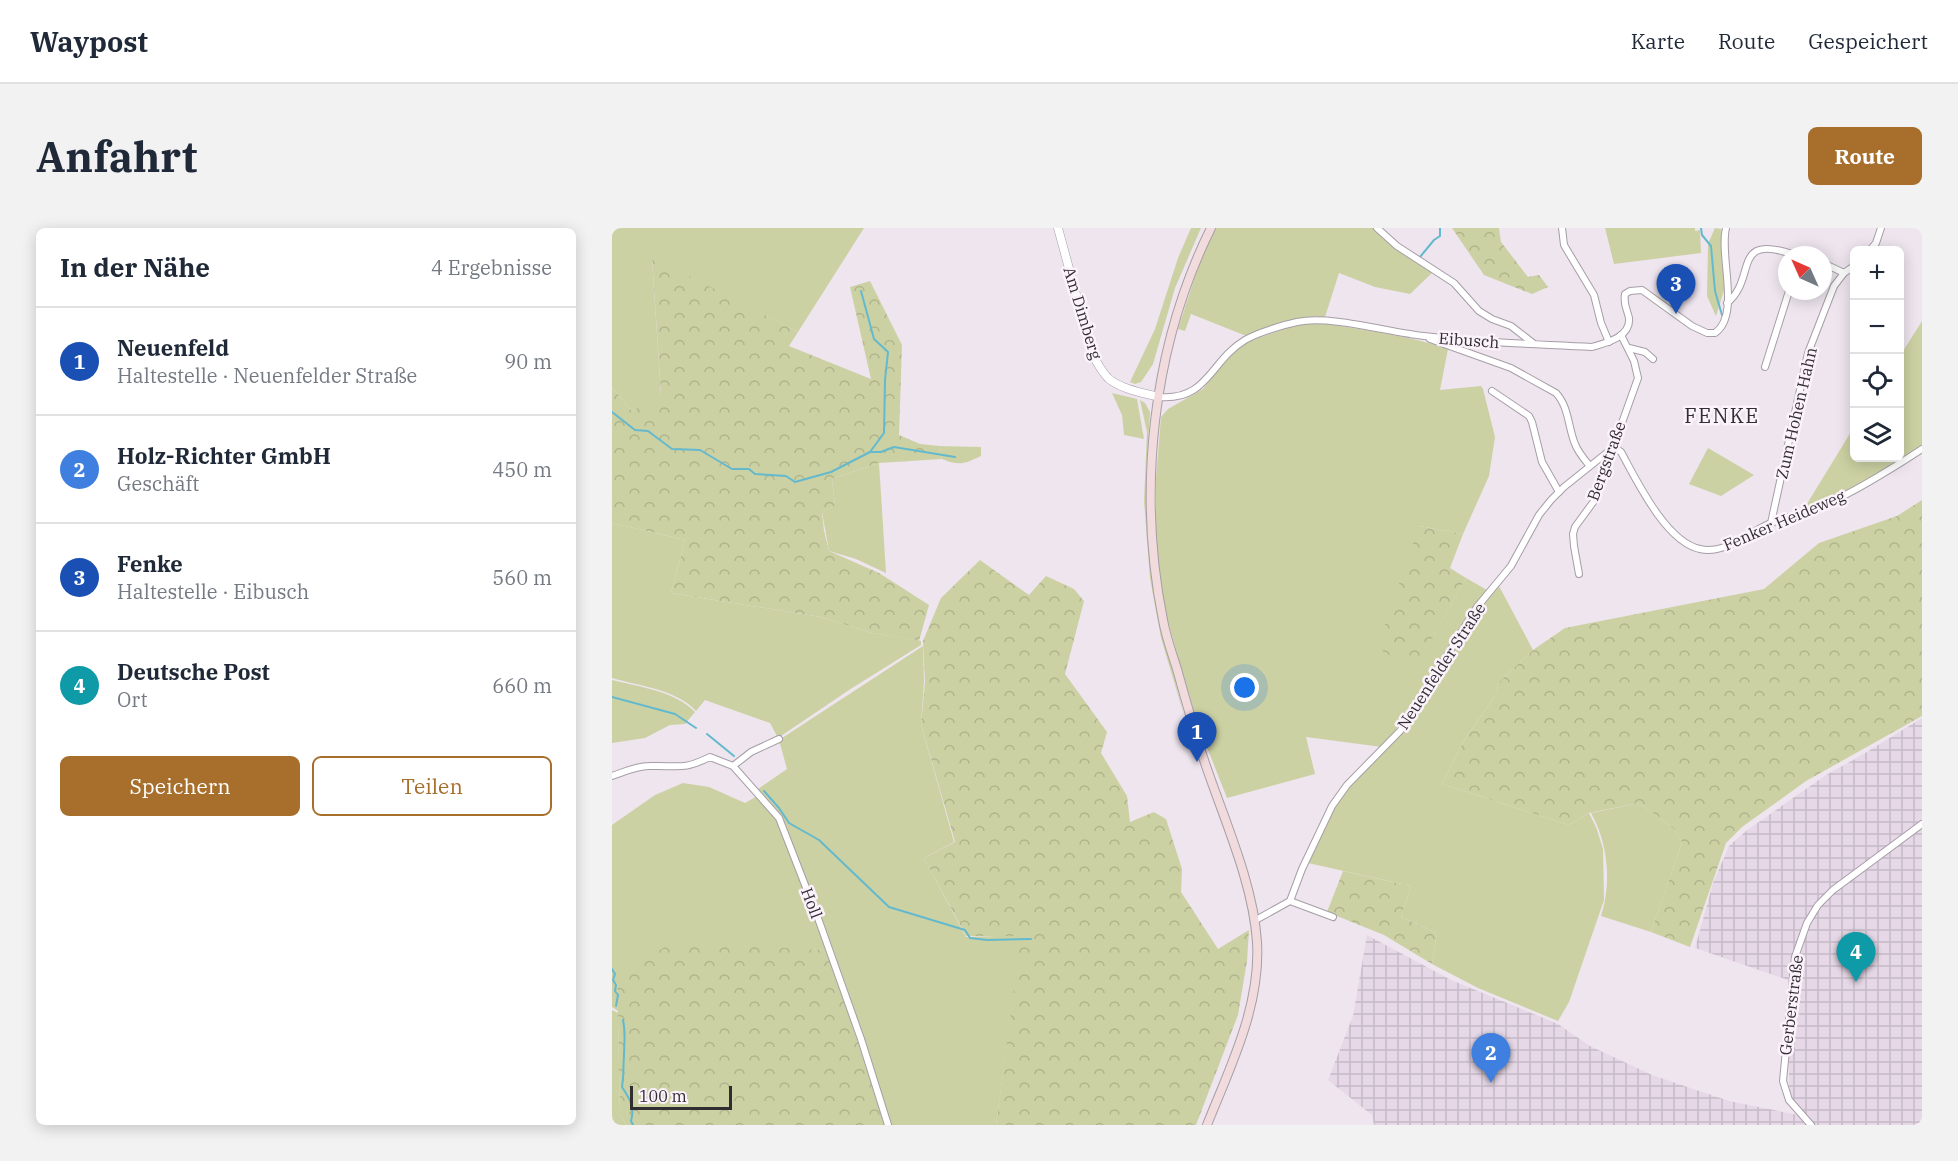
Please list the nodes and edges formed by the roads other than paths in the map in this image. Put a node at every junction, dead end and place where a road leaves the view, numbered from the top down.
1 (1058, 228) edge
2 (1210, 228) edge
3 (1377, 228) edge
4 (1562, 228) edge
5 (1726, 228) edge
6 (1881, 228) edge
7 (1873, 246) edge
8 (1778, 249) edge
9 (1832, 267) edge
10 (1850, 269) edge
11 (1844, 273) junction
12 (1786, 300) edge
13 (1727, 303) junction
14 (1621, 335) junction
15 (1427, 337) junction
16 (1610, 342) junction
17 (1533, 344) junction
18 (1629, 348) junction
19 (1653, 359) dead end
20 (1765, 367) dead end
21 (1492, 391) dead end
22 (1159, 397) junction
23 (1614, 447) junction
24 (1922, 449) edge
25 (1589, 465) junction
26 (1559, 492) junction
27 (1771, 523) junction
28 (1579, 574) dead end
29 (779, 739) dead end
30 (733, 766) junction
31 (612, 776) edge
32 (1922, 824) edge
33 (1290, 901) junction
34 (1333, 917) dead end
35 (1254, 921) junction
36 (888, 1125) edge
37 (1207, 1125) edge
38 (1811, 1125) edge

1 - 22 street, Am Dimberg
2 - 22 main road
3 - 17 street
4 - 16 street
5 - 13 street
6 - 7 street
8 - 13 street
9 - 11 street
10 - 11 street, Zum Hohen Hahn
11 - 27 street, Zum Hohen Hahn
12 - 20 street
13 - 14 street
14 - 16 street, Eibusch
14 - 18 street, Bergstraße
15 - 17 street, Eibusch
15 - 22 street, Eibusch
15 - 25 street
16 - 17 street, Eibusch
18 - 19 street
18 - 23 street, Bergstraße
21 - 26 street
22 - 35 main road
23 - 25 street, Neuenfelder Straße
23 - 27 street, Fenker Heideweg
23 - 28 street, Bergstraße
24 - 27 street, Fenker Heideweg
25 - 26 street, Neuenfelder Straße
26 - 33 street, Neuenfelder Straße
29 - 30 street
30 - 31 street
30 - 36 street, Holl
32 - 38 street, Gerberstraße
33 - 34 street
33 - 35 street
35 - 37 main road

